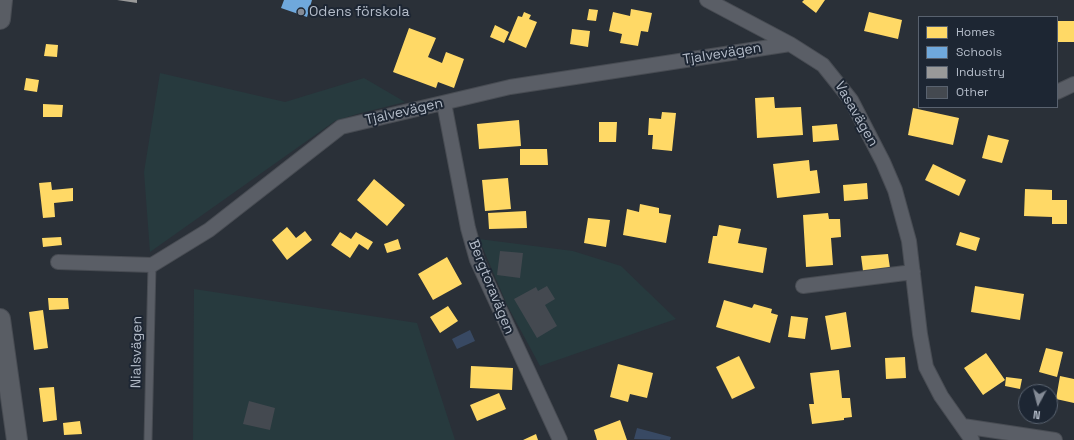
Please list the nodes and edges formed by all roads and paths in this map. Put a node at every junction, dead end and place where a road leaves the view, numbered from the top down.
1 (2, 0) edge
2 (706, 0) edge
3 (0, 19) edge
4 (790, 44) junction
5 (1074, 84) edge
6 (1058, 92) edge
7 (444, 103) junction
8 (58, 262) dead end
9 (152, 265) junction
10 (913, 272) junction
11 (803, 286) dead end
12 (0, 319) edge
13 (963, 426) junction
14 (17, 440) edge
15 (148, 440) edge
16 (560, 440) edge
17 (972, 440) edge
18 (1055, 440) edge

1 - 3 street
2 - 4 street, Vasavägen
4 - 7 street, Tjalvevägen
4 - 10 street, Vasavägen
5 - 6 street
7 - 9 street, Tjalvevägen
7 - 16 street, Bergtoravägen
8 - 9 street
9 - 15 lane, Nialsvägen
10 - 11 street
10 - 13 street, Vasavägen
12 - 14 street
13 - 17 street, Vasavägen
13 - 18 street

